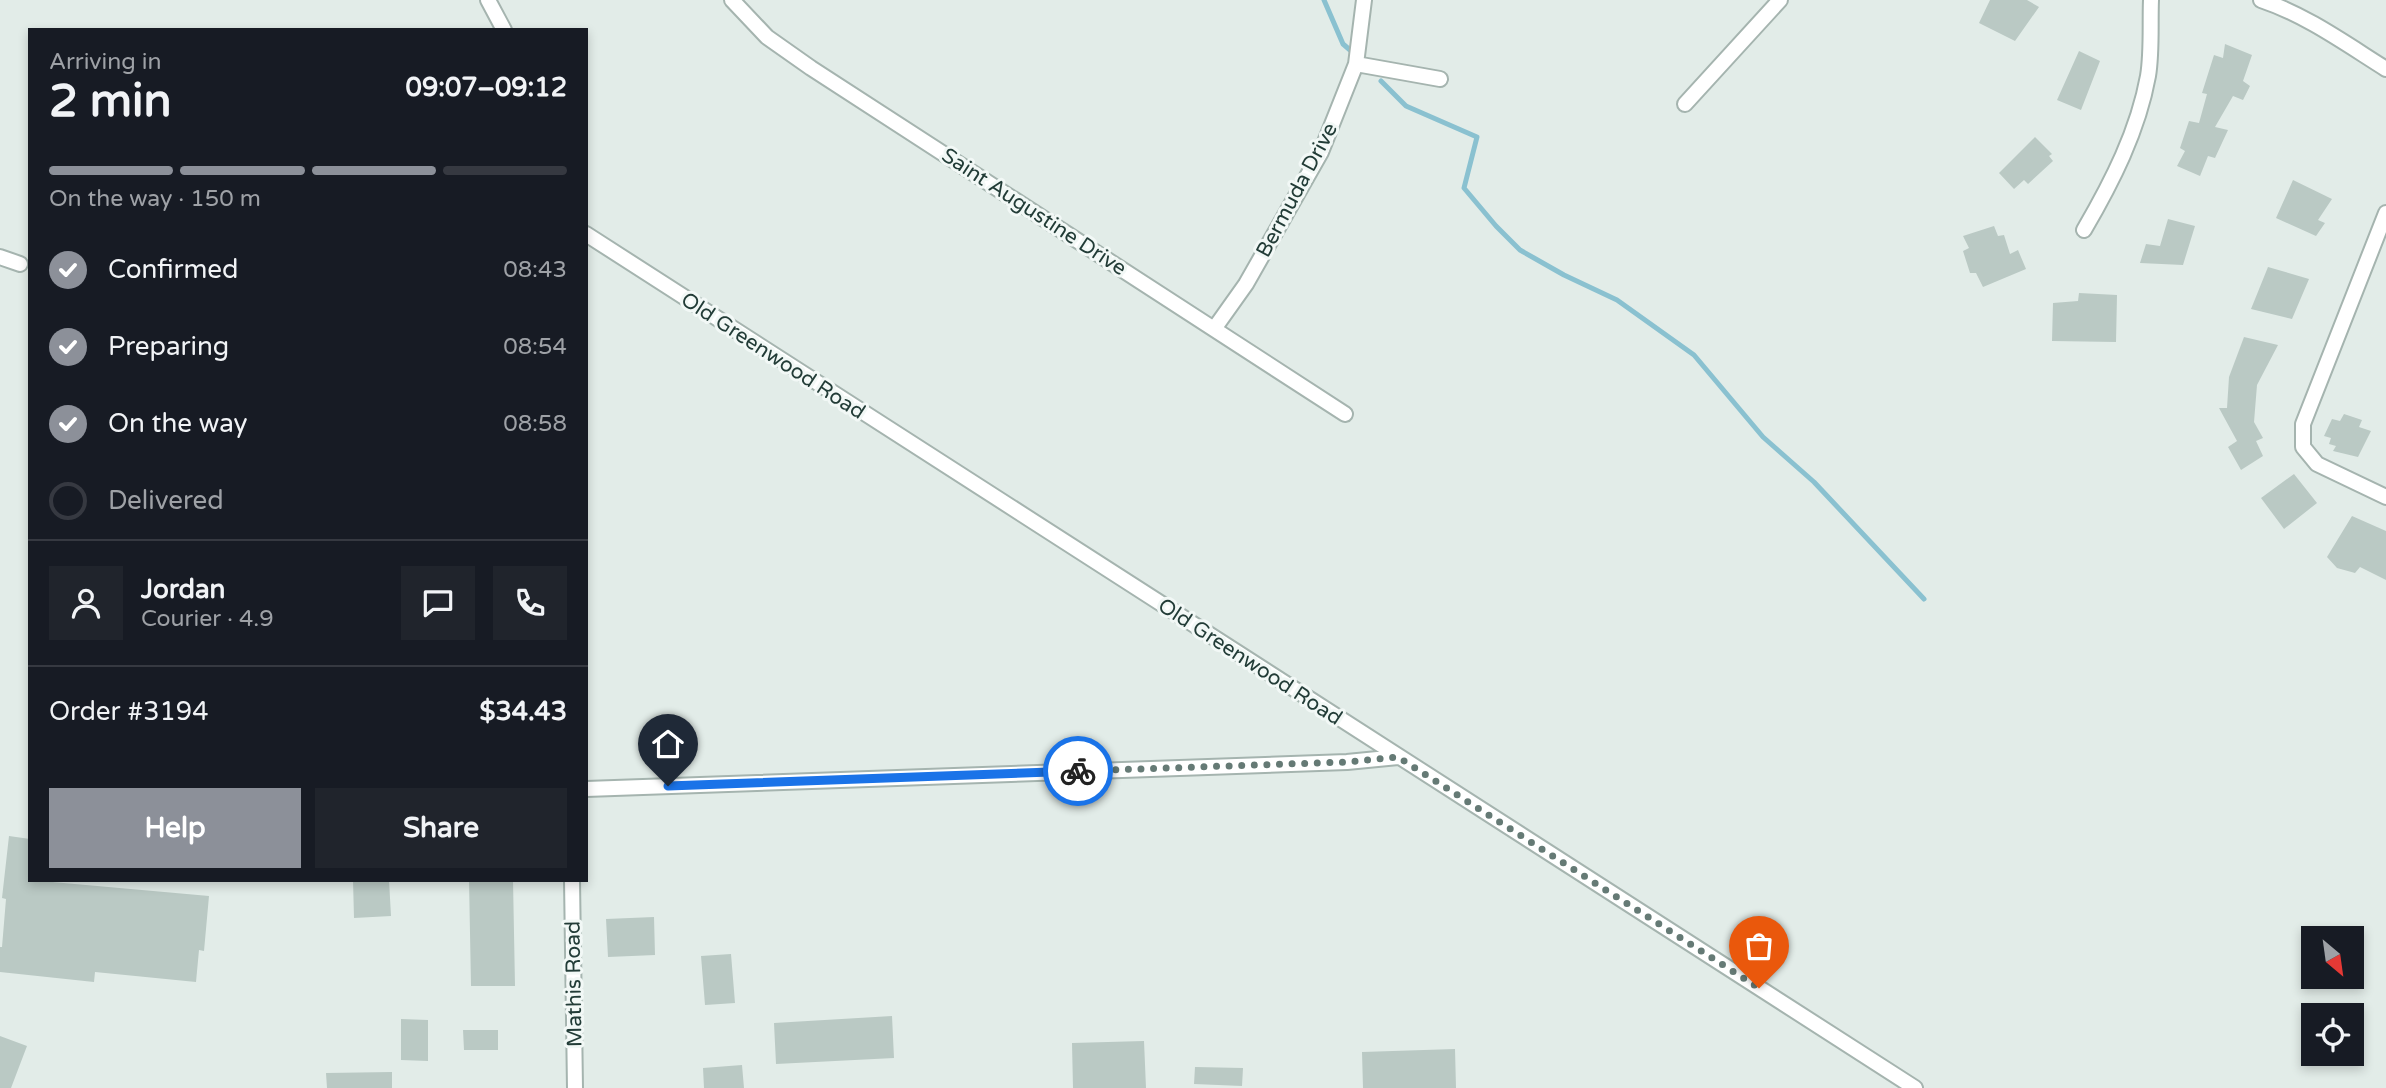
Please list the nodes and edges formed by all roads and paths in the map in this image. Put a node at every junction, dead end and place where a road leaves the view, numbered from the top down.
1 (488, 0) edge
2 (732, 0) edge
3 (1364, 0) edge
4 (1780, 0) edge
5 (2151, 0) edge
6 (2261, 0) edge
7 (503, 28) edge
8 (1356, 64) junction
9 (2386, 69) edge
10 (1440, 79) dead end
11 (1685, 104) dead end
12 (2386, 212) edge
13 (2084, 230) dead end
14 (588, 235) edge
15 (2382, 237) edge
16 (0, 257) edge
17 (20, 264) dead end
18 (1214, 328) junction
19 (1345, 414) dead end
20 (2386, 497) edge
21 (1398, 757) junction
22 (588, 789) edge
23 (572, 882) edge
24 (575, 1088) edge
25 (1915, 1088) edge

1 - 7 street
2 - 18 street, Saint Augustine Drive
3 - 8 street, Bermuda Drive
4 - 11 street
5 - 13 street
6 - 9 street
8 - 10 street
8 - 18 street, Bermuda Drive
12 - 15 street
14 - 21 street, Old Greenwood Road
15 - 20 street
16 - 17 street
18 - 19 street, Saint Augustine Drive
21 - 22 street
21 - 25 street, Old Greenwood Road
23 - 24 street, Mathis Road

